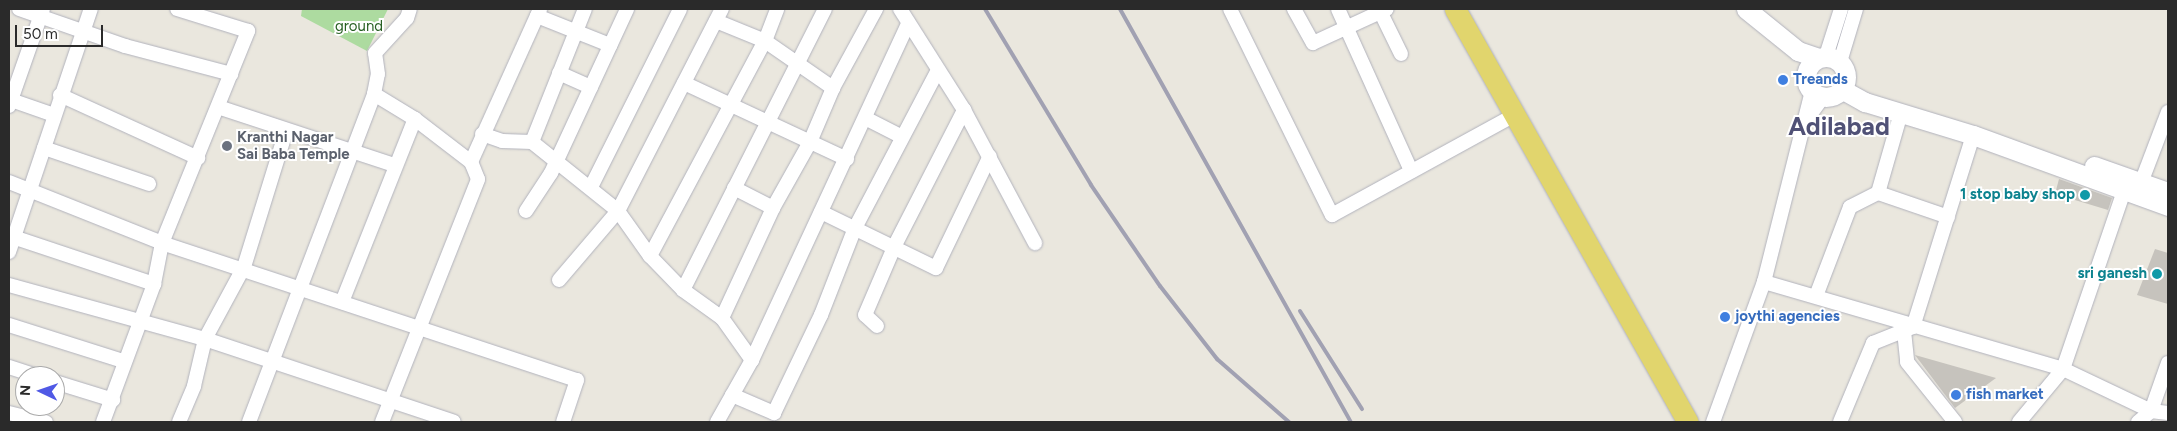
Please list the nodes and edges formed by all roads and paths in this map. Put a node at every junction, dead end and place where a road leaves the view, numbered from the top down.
1 (19, 9) edge
2 (91, 9) edge
3 (177, 9) edge
4 (410, 9) edge
5 (585, 9) edge
6 (627, 9) edge
7 (680, 9) edge
8 (777, 9) edge
9 (825, 9) edge
10 (876, 9) edge
11 (900, 9) edge
12 (1230, 9) edge
13 (1294, 9) edge
14 (1338, 9) edge
15 (1449, 9) edge
16 (1746, 9) edge
17 (1841, 9) edge
18 (1856, 9) edge
19 (1383, 10) edge
20 (42, 12) edge
21 (539, 12) edge
22 (719, 15) edge
23 (908, 24) junction
24 (1348, 28) junction
25 (82, 31) junction
26 (577, 32) junction
27 (765, 41) junction
28 (610, 45) junction
29 (1401, 54) dead end
30 (1823, 62) junction
31 (797, 64) junction
32 (938, 70) junction
33 (559, 73) junction
34 (231, 74) junction
35 (684, 83) junction
36 (1845, 85) junction
37 (591, 87) junction
38 (833, 88) junction
39 (374, 94) junction
40 (1818, 94) junction
41 (60, 95) junction
42 (10, 103) edge
43 (729, 105) junction
44 (218, 107) junction
45 (964, 110) junction
46 (2168, 112) edge
47 (1901, 113) junction
48 (54, 114) junction
49 (415, 119) junction
50 (867, 119) junction
51 (1507, 119) junction
52 (767, 123) junction
53 (286, 131) junction
54 (482, 134) junction
55 (1973, 135) junction
56 (901, 136) junction
57 (532, 142) junction
58 (810, 142) junction
59 (44, 148) junction
60 (351, 151) junction
61 (990, 156) junction
62 (198, 158) junction
63 (847, 159) junction
64 (471, 162) junction
65 (556, 162) junction
66 (394, 165) junction
67 (1412, 172) junction
68 (9, 182) edge
69 (149, 184) dead end
70 (2131, 184) junction
71 (591, 187) junction
72 (30, 188) junction
73 (734, 188) junction
74 (2168, 192) edge
75 (1878, 193) junction
76 (2168, 206) edge
77 (773, 208) junction
78 (526, 211) dead end
79 (618, 211) junction
80 (821, 212) junction
81 (1948, 217) junction
82 (855, 228) junction
83 (14, 237) junction
84 (162, 243) junction
85 (1035, 244) dead end
86 (895, 245) junction
87 (9, 252) edge
88 (650, 256) junction
89 (244, 267) junction
90 (559, 280) dead end
91 (1764, 282) junction
92 (154, 284) junction
93 (9, 285) edge
94 (298, 288) junction
95 (683, 290) junction
96 (1816, 296) junction
97 (342, 302) junction
98 (722, 318) junction
99 (137, 322) junction
100 (9, 325) edge
101 (421, 326) junction
102 (877, 326) dead end
103 (1909, 329) junction
104 (205, 339) junction
105 (752, 360) junction
106 (123, 361) junction
107 (271, 361) junction
108 (2168, 363) edge
109 (2063, 369) junction
110 (65, 385) edge
111 (732, 395) junction
112 (113, 400) junction
113 (388, 404) junction
114 (2150, 411) junction
115 (9, 413) edge
116 (2168, 413) edge
117 (46, 422) edge
118 (104, 422) edge
119 (179, 422) edge
120 (249, 422) edge
121 (382, 422) edge
122 (454, 422) edge
123 (563, 422) edge
124 (717, 422) edge
125 (1672, 422) edge
126 (1688, 422) edge
127 (1713, 422) edge
128 (1840, 422) edge
129 (1955, 422) edge
130 (2019, 422) edge
131 (2138, 422) edge

1 - 20 street
2 - 25 street
3 - 34 street
4 - 39 street
5 - 26 street
6 - 28 street
7 - 71 street
8 - 27 street
9 - 31 street
10 - 38 street
11 - 23 street
12 - 67 street
13 - 24 street
14 - 24 street
15 - 51 main road
15 - 126 main road
16 - 30 main road
17 - 30 street
18 - 30 street
19 - 24 street
19 - 29 street
20 - 25 street
20 - 42 street
21 - 26 street
21 - 54 street
22 - 27 street
22 - 35 street
23 - 32 street
23 - 50 street
24 - 67 street
25 - 34 street
25 - 41 street
26 - 28 street
26 - 33 street
27 - 31 street
27 - 43 street
28 - 37 street
30 - 36 main road
30 - 40 main road
31 - 38 street
31 - 52 street
32 - 45 street
32 - 56 street
33 - 37 street
33 - 57 street
34 - 44 street
35 - 43 street
35 - 79 street
36 - 40 main road
36 - 47 main road
36 - 70 main road
37 - 65 street
38 - 58 street
39 - 49 street
39 - 60 street
40 - 91 street
41 - 48 street
41 - 62 street
42 - 48 street
43 - 52 street
43 - 88 street
44 - 53 street
44 - 62 street
45 - 61 street
45 - 86 street
46 - 70 street
47 - 55 main road
47 - 75 street
48 - 59 street
49 - 64 street
49 - 66 street
50 - 56 street
50 - 63 street
51 - 67 street
51 - 125 main road
52 - 58 street
52 - 73 street
53 - 60 street
53 - 89 street
54 - 57 street
54 - 64 street
55 - 70 main road
55 - 81 street
56 - 82 street
57 - 65 street
58 - 63 street
58 - 77 street
59 - 69 street
59 - 72 street
60 - 66 street
60 - 94 street
61 - 85 street
61 - 86 street
62 - 84 street
63 - 80 street
64 - 101 street
65 - 71 street
65 - 78 street
66 - 97 street
68 - 72 street
70 - 74 main road
70 - 76 main road
70 - 109 street
71 - 79 street
72 - 83 street
72 - 84 street
73 - 77 street
73 - 95 street
75 - 81 street
75 - 96 street
77 - 98 street
79 - 88 street
79 - 90 street
80 - 82 street
80 - 105 street
81 - 103 street
82 - 86 street
82 - 111 street
83 - 87 street
83 - 92 street
84 - 89 street
84 - 92 street
86 - 102 street
88 - 95 street
89 - 94 street
89 - 104 street
91 - 96 street
91 - 127 street
92 - 99 street
93 - 99 street
94 - 97 street
94 - 107 street
95 - 98 street
96 - 103 street
97 - 101 street
98 - 105 street
99 - 104 street
99 - 106 street
100 - 106 street
101 - 113 street
101 - 123 street
103 - 109 street
103 - 128 street
103 - 129 street
104 - 107 street
104 - 119 street
105 - 111 street
106 - 112 street
107 - 113 street
107 - 120 street
108 - 114 street
109 - 114 street
109 - 130 street
110 - 112 street
111 - 124 street
112 - 118 street
113 - 121 street
113 - 122 street
114 - 116 street
114 - 131 street
115 - 117 street

